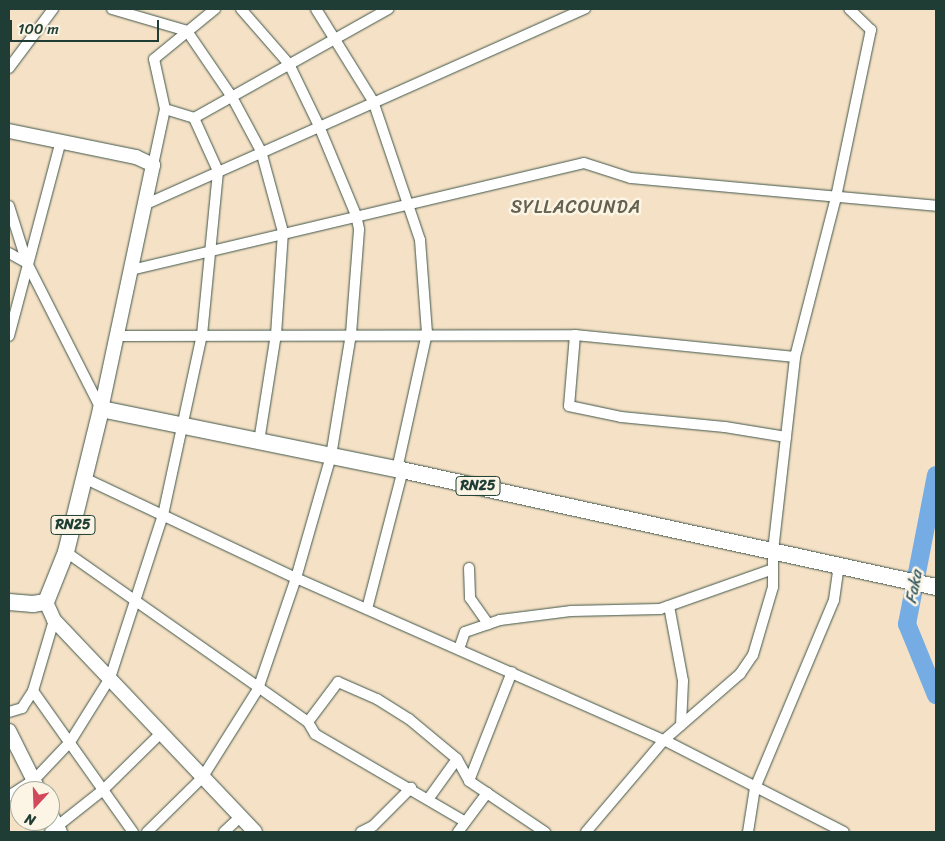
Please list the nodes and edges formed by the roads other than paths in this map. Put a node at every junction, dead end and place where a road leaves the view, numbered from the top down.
1 (53, 9) edge
2 (112, 9) edge
3 (215, 9) edge
4 (241, 9) edge
5 (316, 9) edge
6 (388, 9) edge
7 (586, 9) edge
8 (849, 9) edge
9 (188, 32) junction
10 (337, 39) junction
11 (289, 64) junction
12 (9, 68) edge
13 (232, 97) junction
14 (373, 101) junction
15 (165, 108) junction
16 (194, 118) junction
17 (319, 126) junction
18 (9, 131) edge
19 (61, 141) junction
20 (261, 151) junction
21 (153, 165) junction
22 (218, 170) junction
23 (836, 197) junction
24 (408, 202) junction
25 (144, 205) junction
26 (9, 206) edge
27 (936, 206) edge
28 (356, 215) junction
29 (283, 232) junction
30 (209, 250) junction
31 (9, 253) edge
32 (27, 263) junction
33 (131, 270) junction
34 (426, 333) junction
35 (276, 334) junction
36 (351, 334) junction
37 (202, 335) junction
38 (575, 335) junction
39 (9, 336) edge
40 (116, 336) junction
41 (795, 357) junction
42 (101, 409) junction
43 (182, 425) junction
44 (786, 437) junction
45 (259, 441) junction
46 (331, 456) junction
47 (400, 470) junction
48 (84, 478) junction
49 (163, 515) junction
50 (773, 551) junction
51 (66, 552) junction
52 (846, 567) junction
53 (469, 568) dead end
54 (773, 569) junction
55 (296, 578) junction
56 (936, 587) edge
57 (136, 601) junction
58 (9, 602) edge
59 (46, 602) junction
60 (669, 606) junction
61 (367, 608) junction
62 (54, 620) junction
63 (488, 624) junction
64 (459, 649) junction
65 (512, 672) junction
66 (110, 678) junction
67 (258, 689) junction
68 (33, 691) junction
69 (9, 712) edge
70 (308, 722) junction
71 (681, 725) junction
72 (9, 731) edge
73 (161, 734) junction
74 (664, 740) junction
75 (70, 742) junction
76 (457, 759) junction
77 (202, 778) junction
78 (34, 781) edge
79 (40, 781) edge
80 (469, 781) junction
81 (411, 788) junction
82 (755, 788) junction
83 (103, 790) junction
84 (487, 793) junction
85 (429, 798) junction
86 (240, 817) junction
87 (464, 821) junction
88 (60, 828) edge
89 (540, 831) edge
90 (133, 832) edge
91 (147, 832) edge
92 (224, 832) edge
93 (255, 832) edge
94 (361, 832) edge
95 (458, 832) edge
96 (586, 832) edge
97 (748, 832) edge
98 (844, 832) edge

1 - 12 street
2 - 9 street
3 - 9 street
4 - 11 street
5 - 10 street
6 - 10 street
7 - 14 street
8 - 23 street
9 - 13 street
9 - 15 street
10 - 11 street
10 - 14 street
11 - 13 street
11 - 17 street
13 - 16 street
13 - 20 street
14 - 17 street
14 - 24 street
15 - 16 street
15 - 21 street
16 - 22 street
17 - 20 street
17 - 28 street
18 - 19 street
19 - 21 street
19 - 32 street
20 - 22 street
20 - 29 street
21 - 25 street
22 - 25 street
22 - 30 street
23 - 24 street
23 - 27 street
23 - 41 street
24 - 28 street
24 - 34 street
25 - 33 street
26 - 32 street
28 - 29 street
28 - 36 street
29 - 30 street
29 - 35 street
30 - 33 street
30 - 37 street
31 - 32 street
32 - 39 street
32 - 42 street
33 - 40 street
34 - 36 street
34 - 38 street
34 - 47 street
35 - 36 street
35 - 37 street
35 - 45 street
36 - 46 street
37 - 40 street
37 - 43 street
38 - 41 street
38 - 44 street
40 - 42 street
41 - 44 street
42 - 43 main road, RN25
42 - 48 main road, RN25
43 - 45 main road, RN25
43 - 49 street
44 - 50 street
45 - 46 main road, RN25
46 - 47 main road, RN25
46 - 55 street
47 - 50 main road, RN25
47 - 61 street
48 - 49 street
48 - 51 main road, RN25
49 - 55 street
49 - 57 street
50 - 52 main road, RN25
50 - 54 street
51 - 57 street
51 - 59 main road, RN25
52 - 56 main road, RN25
52 - 82 street
53 - 63 street
54 - 60 street
54 - 71 street
55 - 61 street
55 - 67 street
57 - 66 street
57 - 67 street
58 - 59 main road
59 - 62 street
60 - 63 street
60 - 71 street
61 - 64 street
62 - 66 street
62 - 68 street
63 - 64 street
64 - 65 street
65 - 74 street
65 - 80 street
66 - 73 street
66 - 75 street
67 - 70 street
67 - 77 street
68 - 69 street
68 - 75 street
70 - 76 street
70 - 81 street
71 - 74 street
72 - 78 street
73 - 77 street
73 - 83 street
74 - 82 street
74 - 96 street
75 - 79 street
75 - 83 street
76 - 80 street
76 - 85 street
77 - 86 street
77 - 91 street
80 - 84 street
81 - 85 street
81 - 94 street
82 - 97 street
82 - 98 street
83 - 88 street
83 - 90 street
84 - 87 street
84 - 89 street
85 - 87 street
86 - 92 street
86 - 93 street
87 - 95 street

